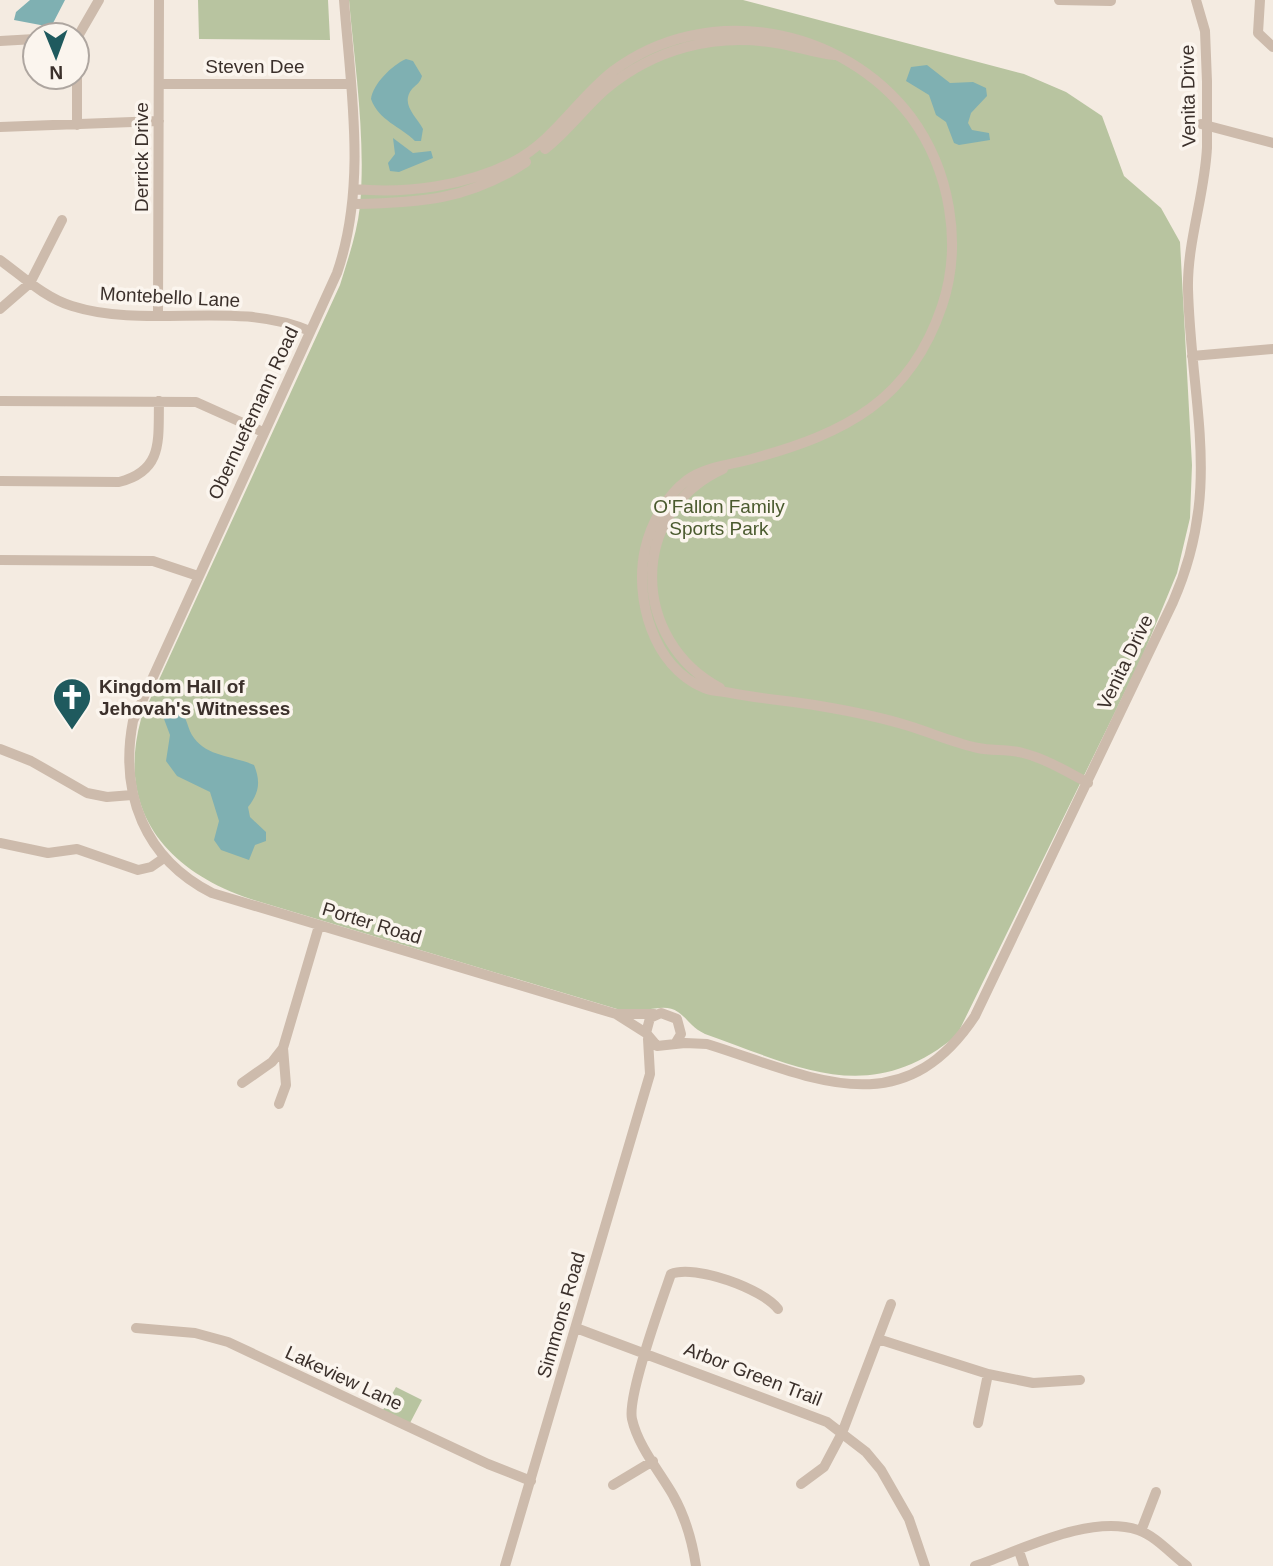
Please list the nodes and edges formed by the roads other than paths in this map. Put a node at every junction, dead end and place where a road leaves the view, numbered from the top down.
1 (99, 0) edge
2 (159, 0) edge
3 (344, 0) edge
4 (1059, 0) edge
5 (1196, 0) edge
6 (1260, 0) edge
7 (1111, 1) edge
8 (87, 21) edge
9 (21, 40) edge
10 (0, 41) edge
11 (1273, 47) edge
12 (836, 55) junction
13 (159, 84) junction
14 (351, 84) junction
15 (77, 91) edge
16 (159, 121) junction
17 (1201, 124) dead end
18 (77, 125) junction
19 (0, 127) edge
20 (1273, 143) edge
21 (354, 190) junction
22 (354, 204) junction
23 (62, 220) dead end
24 (0, 260) edge
25 (30, 283) junction
26 (0, 309) edge
27 (158, 314) junction
28 (310, 331) junction
29 (1273, 349) edge
30 (1192, 356) junction
31 (0, 401) edge
32 (159, 401) junction
33 (263, 432) junction
34 (0, 481) edge
35 (0, 559) edge
36 (198, 576) junction
37 (0, 749) edge
38 (1088, 783) junction
39 (132, 795) junction
40 (143, 827) joint
41 (0, 843) edge
42 (164, 858) junction
43 (319, 926) junction
44 (615, 1014) junction
45 (655, 1014) junction
46 (681, 1028) junction
47 (647, 1036) junction
48 (707, 1044) junction
49 (672, 1045) junction
50 (283, 1048) junction
51 (650, 1074) junction
52 (242, 1083) dead end
53 (279, 1104) dead end
54 (891, 1304) dead end
55 (778, 1309) dead end
56 (136, 1328) dead end
57 (576, 1328) junction
58 (878, 1339) junction
59 (646, 1352) junction
60 (988, 1374) junction
61 (1080, 1380) dead end
62 (978, 1423) dead end
63 (842, 1433) junction
64 (653, 1461) junction
65 (531, 1481) junction
66 (801, 1484) dead end
67 (613, 1485) dead end
68 (1156, 1492) dead end
69 (1141, 1531) junction
70 (1019, 1551) junction
71 (505, 1566) edge
72 (696, 1566) edge
73 (925, 1566) edge
74 (975, 1566) edge
75 (1024, 1566) edge
76 (1186, 1566) edge

1 - 8 street
2 - 13 street, Derrick Drive
3 - 14 street, Obernuefemann Road
4 - 7 street
5 - 30 street, Venita Drive, bridge
6 - 11 street
9 - 10 street
12 - 21 street
12 - 22 street
12 - 38 street
13 - 14 street, Steven Dee
13 - 16 street, Derrick Drive
14 - 21 street, Obernuefemann Road
15 - 18 street
16 - 18 street
16 - 27 street, Derrick Drive
17 - 20 street
18 - 19 street
21 - 22 street, Obernuefemann Road
22 - 28 street, Obernuefemann Road
23 - 25 street
24 - 25 street, Montebello Lane
25 - 26 street
25 - 27 street, Montebello Lane
27 - 28 street, Montebello Lane
28 - 33 street, Obernuefemann Road
29 - 30 street
30 - 38 street, Venita Drive
31 - 32 street
32 - 33 street
32 - 34 street
33 - 36 street, Obernuefemann Road
35 - 36 street
36 - 39 street, Obernuefemann Road
37 - 39 street
38 - 48 street, Venita Drive
39 - 40 street, Obernuefemann Road
40 - 42 street, Porter Road
41 - 42 street
42 - 43 street, Porter Road
43 - 44 street, Porter Road
43 - 50 street
44 - 45 street, Porter Road
44 - 47 street, Porter Road
45 - 46 street
45 - 47 street
46 - 48 street, Venita Drive
46 - 49 street
47 - 49 street
47 - 51 street, Simmons Road
48 - 49 street, Venita Drive
49 - 51 street, Simmons Road
50 - 52 street
50 - 53 street
51 - 57 street, Simmons Road
54 - 58 street
55 - 59 street
56 - 65 street, Lakeview Lane
57 - 59 street, Arbor Green Trail
57 - 65 street, Simmons Road
58 - 60 street
58 - 63 street
59 - 63 street, Arbor Green Trail
59 - 64 street
60 - 61 street
60 - 62 street
63 - 66 street
63 - 73 street, Arbor Green Trail
64 - 67 street
64 - 72 street
65 - 71 street, Simmons Road
68 - 69 street
69 - 70 street
69 - 76 street
70 - 74 street
70 - 75 street

